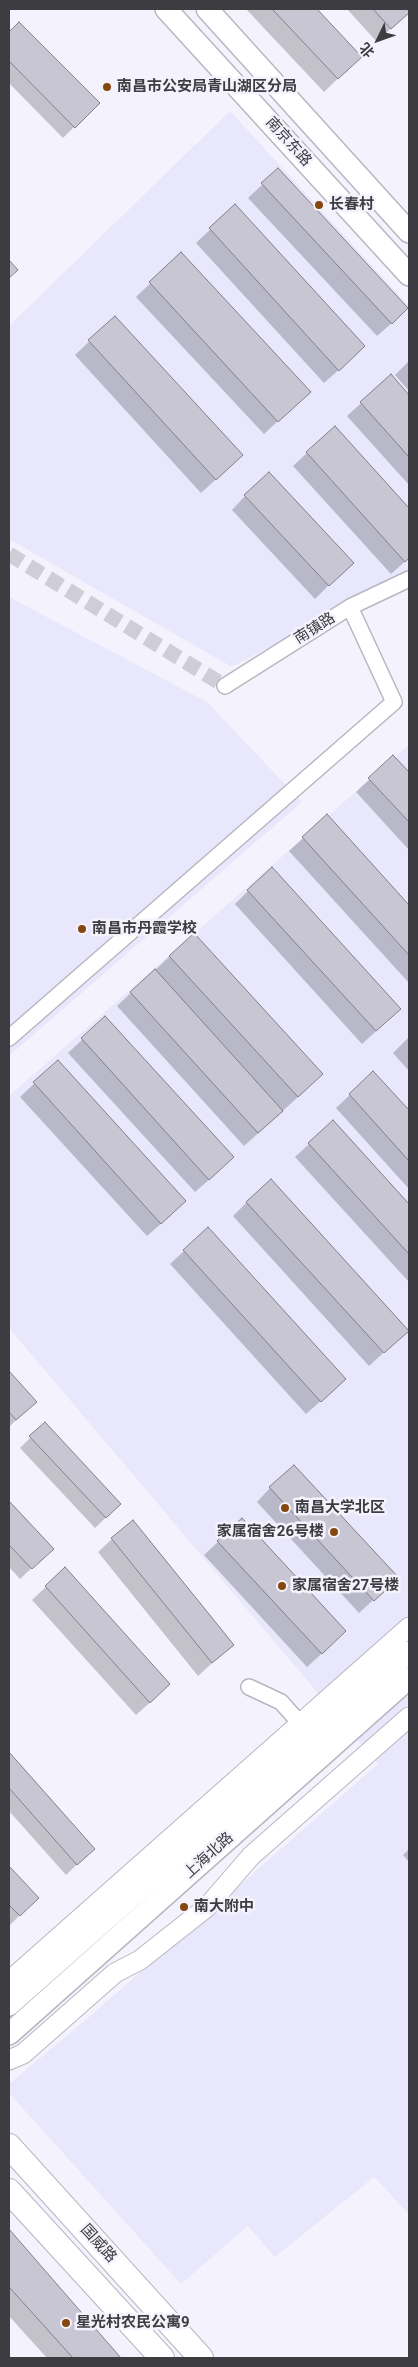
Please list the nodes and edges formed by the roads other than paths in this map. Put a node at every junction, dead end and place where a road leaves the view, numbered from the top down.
1 (166, 9) edge
2 (207, 9) edge
3 (409, 232) edge
4 (409, 275) edge
5 (409, 579) edge
6 (350, 607) junction
7 (225, 686) dead end
8 (9, 1038) edge
9 (409, 1628) edge
10 (409, 1652) edge
11 (409, 1678) edge
12 (248, 1687) dead end
13 (409, 1717) edge
14 (306, 1731) junction
15 (9, 1980) edge
16 (9, 2005) edge
17 (9, 2034) edge
18 (9, 2060) edge
19 (9, 2146) edge
20 (9, 2191) edge
21 (195, 2351) edge
22 (162, 2358) edge
23 (210, 2358) edge

1 - 4 main road, 南京东路
2 - 3 main road, 南京东路
5 - 6 street, 南镇路
6 - 7 street, 南镇路
6 - 8 street
9 - 14 street
10 - 14 main road, 上海北路
11 - 17 main road, 上海北路
12 - 14 street
13 - 18 street
14 - 15 street
14 - 16 main road, 上海北路
19 - 21 main road, 国威路
20 - 22 main road, 国威路
21 - 23 main road, 国威路

